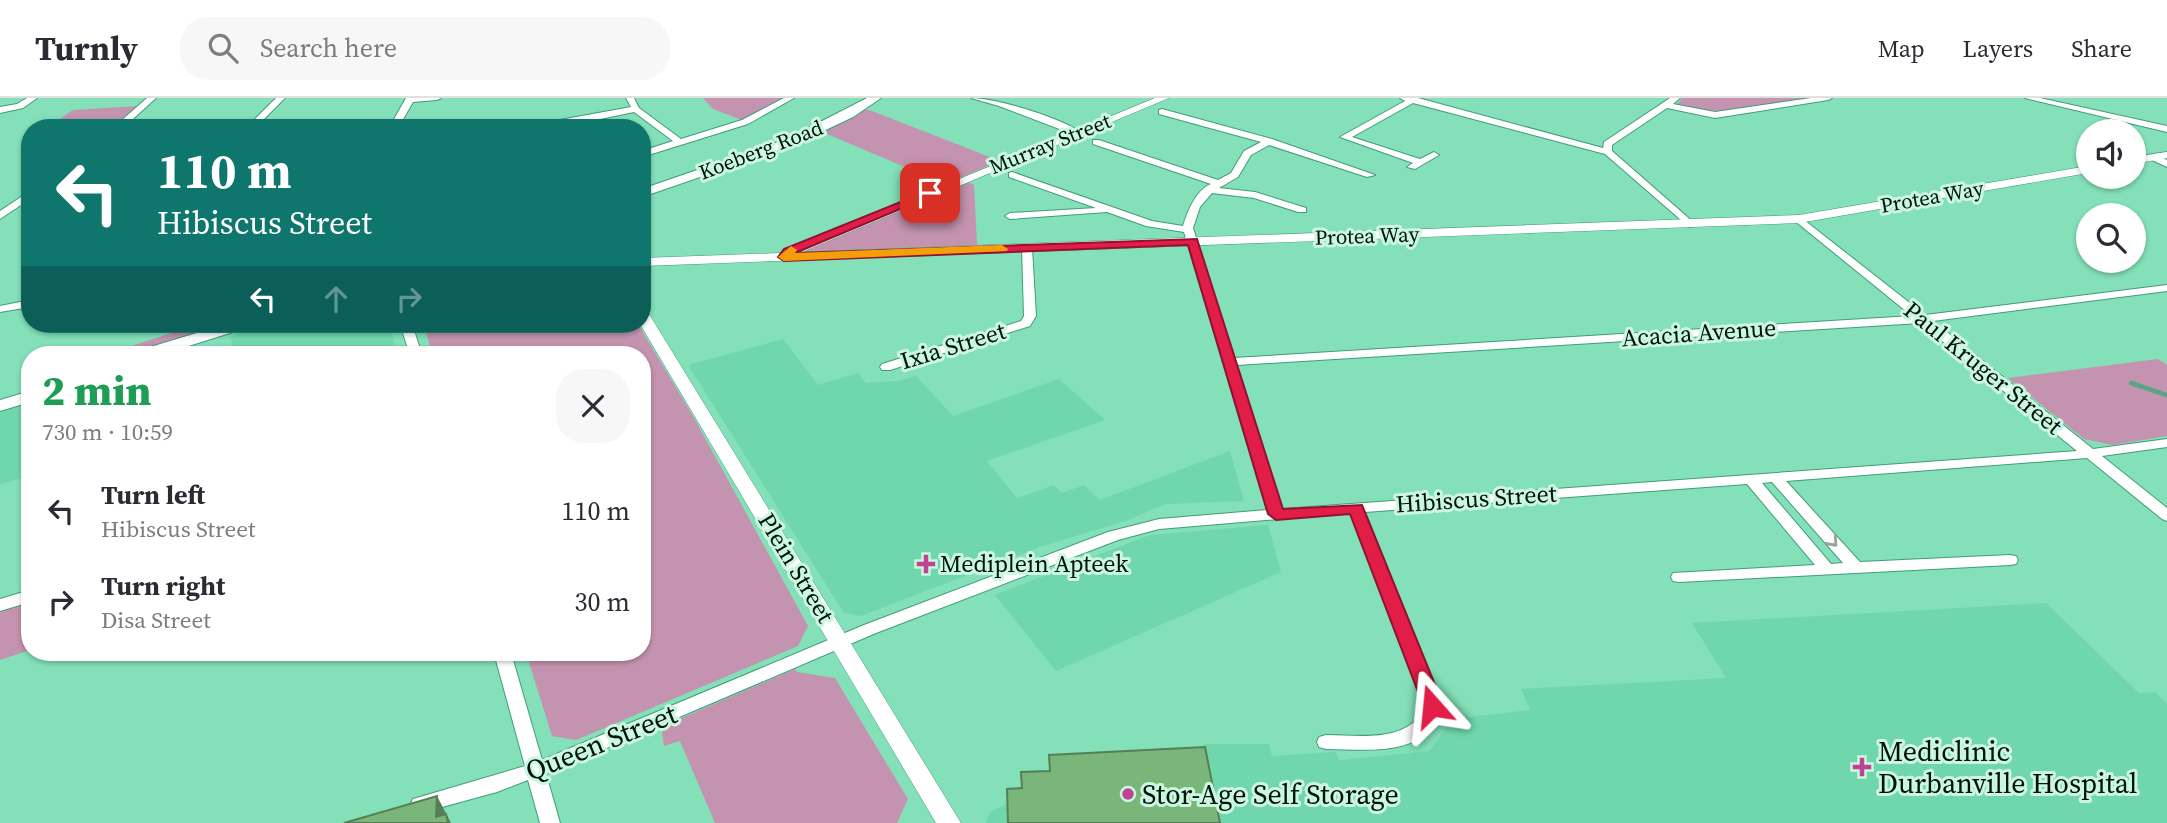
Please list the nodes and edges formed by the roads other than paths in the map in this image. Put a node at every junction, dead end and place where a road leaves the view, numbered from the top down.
1 (33, 98) edge
2 (152, 98) edge
3 (281, 98) edge
4 (437, 98) edge
5 (630, 98) edge
6 (790, 98) edge
7 (875, 98) edge
8 (975, 98) edge
9 (1164, 98) edge
10 (1676, 98) edge
11 (1828, 98) edge
12 (2029, 98) edge
13 (410, 99) edge
14 (1411, 99) edge
15 (1665, 106) junction
16 (636, 109) junction
17 (0, 110) edge
18 (1162, 112) dead end
19 (128, 119) edge
20 (259, 119) edge
21 (398, 119) edge
22 (586, 119) edge
23 (649, 119) edge
24 (651, 120) edge
25 (2167, 129) edge
26 (1078, 133) junction
27 (1269, 141) junction
28 (680, 142) junction
29 (1096, 142) dead end
30 (651, 151) edge
31 (1608, 152) junction
32 (1434, 155) dead end
33 (2167, 155) edge
34 (2153, 157) junction
35 (2146, 158) edge
36 (1421, 162) junction
37 (2167, 164) edge
38 (1411, 168) dead end
39 (2076, 171) edge
40 (1012, 175) dead end
41 (1370, 175) dead end
42 (1212, 186) junction
43 (651, 190) edge
44 (21, 201) edge
45 (1113, 210) junction
46 (1302, 210) dead end
47 (0, 216) edge
48 (1010, 216) dead end
49 (1799, 219) junction
50 (1689, 224) junction
51 (1191, 236) junction
52 (1027, 248) junction
53 (784, 257) junction
54 (651, 262) edge
55 (2167, 288) edge
56 (21, 305) edge
57 (0, 309) edge
58 (1923, 319) junction
59 (651, 329) edge
60 (214, 333) edge
61 (223, 333) edge
62 (172, 346) edge
63 (183, 346) edge
64 (1230, 362) junction
65 (886, 367) dead end
66 (21, 397) edge
67 (0, 403) edge
68 (2167, 443) edge
69 (2090, 454) junction
70 (1774, 477) junction
71 (1751, 479) junction
72 (1356, 508) junction
73 (1276, 514) junction
74 (2167, 516) edge
75 (2010, 560) dead end
76 (1854, 566) junction
77 (1826, 568) junction
78 (1679, 577) dead end
79 (21, 599) edge
80 (0, 605) edge
81 (841, 641) junction
82 (504, 661) edge
83 (1326, 742) dead end
84 (536, 770) junction
85 (395, 812) edge
86 (550, 823) edge
87 (949, 823) edge

1 - 17 street
2 - 19 street
3 - 20 street
4 - 13 street
5 - 16 street
6 - 28 street
7 - 43 main road, Koeberg Road
8 - 26 street
9 - 26 street, Murray Street
10 - 15 street
11 - 15 street
12 - 25 street
13 - 21 street
14 - 31 street
14 - 36 street
15 - 31 street
16 - 22 street
16 - 23 street
18 - 27 street
24 - 28 street
26 - 53 street, Murray Street
27 - 41 street
27 - 42 street
28 - 30 street
29 - 42 street
31 - 50 street
32 - 36 street
33 - 34 street
34 - 35 street
34 - 37 street
36 - 38 street
39 - 49 street, Protea Way
40 - 45 street
42 - 46 street
42 - 51 street
44 - 47 street
45 - 48 street
45 - 51 street
49 - 50 street, Protea Way
49 - 58 street, Paul Kruger Street
50 - 51 street, Protea Way
51 - 52 street, Protea Way
51 - 64 street
52 - 53 street, Protea Way
52 - 65 street, Ixia Street
53 - 54 street, Protea Way
55 - 58 street, Acacia Avenue
56 - 57 street
58 - 64 street, Acacia Avenue
58 - 69 street, Paul Kruger Street
59 - 81 street, Plein Street
60 - 62 main road
61 - 63 main road
64 - 73 street
66 - 67 main road
68 - 69 street, Hibiscus Street
69 - 70 street, Hibiscus Street
69 - 74 street, Paul Kruger Street
70 - 71 street, Hibiscus Street
70 -> 76 street
71 - 72 street, Hibiscus Street
71 - 77 street
72 - 73 street, Hibiscus Street
72 - 83 street
73 - 81 street, Hibiscus Street
75 - 76 street
76 - 77 street
77 - 78 street
79 - 80 street
81 - 84 street, Queen Street
81 - 87 street, Plein Street
82 - 84 street
84 - 85 street, Queen Street
84 - 86 street

